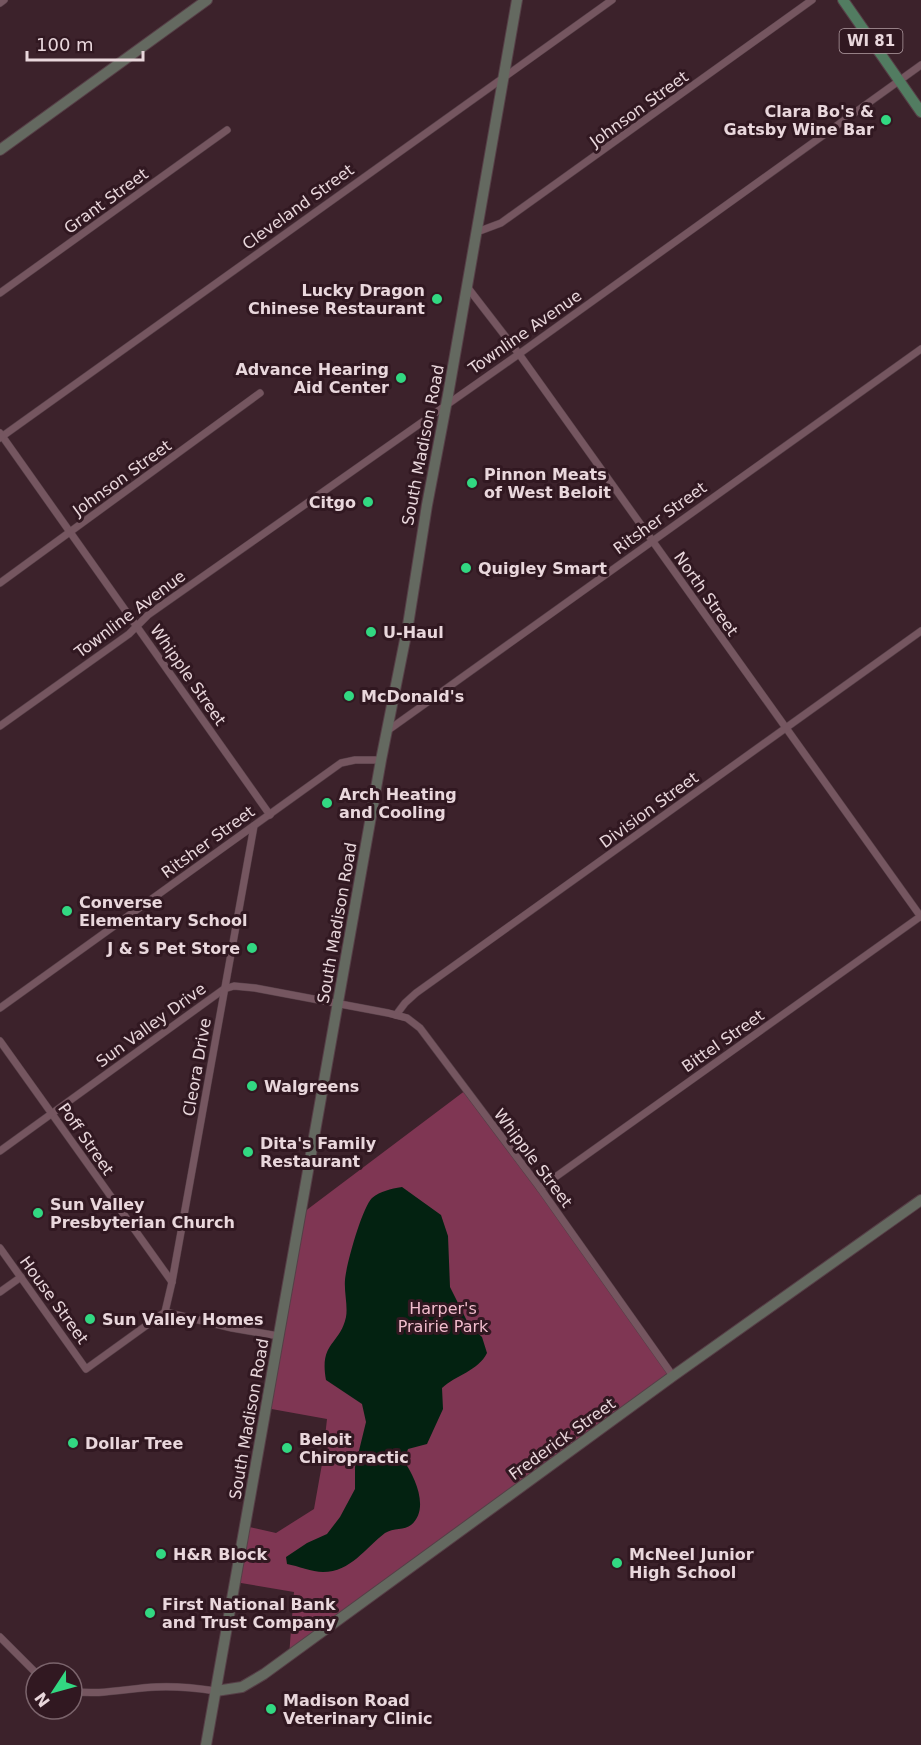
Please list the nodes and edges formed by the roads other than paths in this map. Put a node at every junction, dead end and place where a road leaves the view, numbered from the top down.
1 (207, 0) edge
2 (517, 0) edge
3 (612, 0) edge
4 (812, 0) edge
5 (843, 0) edge
6 (921, 65) edge
7 (504, 76) junction
8 (899, 81) junction
9 (921, 112) edge
10 (227, 130) dead end
11 (0, 150) edge
12 (477, 231) junction
13 (468, 288) junction
14 (0, 293) edge
15 (921, 349) edge
16 (519, 354) junction
17 (260, 393) dead end
18 (446, 405) junction
19 (1, 436) edge
20 (70, 533) junction
21 (652, 541) junction
22 (0, 583) edge
23 (137, 626) junction
24 (921, 631) edge
25 (0, 726) edge
26 (785, 728) junction
27 (387, 731) junction
28 (381, 760) junction
29 (270, 814) junction
30 (254, 826) junction
31 (921, 916) edge
32 (224, 989) junction
33 (338, 1005) junction
34 (0, 1008) edge
35 (396, 1015) junction
36 (0, 1041) edge
37 (51, 1113) junction
38 (0, 1151) edge
39 (540, 1188) junction
40 (921, 1200) edge
41 (0, 1248) edge
42 (21, 1277) junction
43 (172, 1282) junction
44 (0, 1292) edge
45 (165, 1312) junction
46 (279, 1336) junction
47 (673, 1376) junction
48 (0, 1637) edge
49 (24, 1661) edge
50 (216, 1691) junction
51 (84, 1693) edge
52 (206, 1745) edge

1 - 11 main road
2 - 7 main road, South Madison Road
3 - 7 street, Cleveland Street
4 - 12 street, Johnson Street
5 - 8 main road, WI 81
6 - 8 street, Townline Avenue
7 - 12 main road, South Madison Road
7 - 19 street, Cleveland Street
8 - 9 main road, WI 81
8 - 16 street, Townline Avenue
10 - 14 street, Grant Street
12 - 13 main road, South Madison Road
13 - 16 street, North Street
13 - 18 main road, South Madison Road
15 - 21 street, Ritsher Street
16 - 18 street, Townline Avenue
16 - 21 street, North Street
17 - 20 street, Johnson Street
18 - 23 street, Townline Avenue
18 - 27 main road, South Madison Road
19 - 20 street, Whipple Street
20 - 22 street, Johnson Street
20 - 23 street, Whipple Street
21 - 26 street, North Street
21 - 27 street, Ritsher Street
23 - 25 street, Townline Avenue
23 - 29 street, Whipple Street
24 - 26 street, Division Street
26 - 31 street, North Street
26 - 35 street, Division Street
27 - 28 main road, South Madison Road
28 - 29 street, Ritsher Street
28 - 33 main road, South Madison Road
29 - 30 street, Ritsher Street
30 - 32 street, Cleora Drive
30 - 34 street, Ritsher Street
31 - 39 street, Bittel Street
32 - 33 street, Sun Valley Drive
32 - 37 street, Sun Valley Drive
32 - 43 street, Cleora Drive
33 - 35 street, Whipple Street
33 - 46 main road, South Madison Road
35 - 39 street, Whipple Street
36 - 37 street, Poff Street
37 - 38 street, Sun Valley Drive
37 - 43 street, Poff Street
39 - 47 street, Whipple Street
40 - 47 main road, Frederick Street
41 - 42 street, House Street
42 - 44 street
42 - 45 street, House Street
43 - 45 street, Cleora Drive
45 - 46 street
46 - 50 main road, South Madison Road
47 - 50 main road, Frederick Street
48 - 49 street
50 - 51 street
50 - 52 main road, South Madison Road

